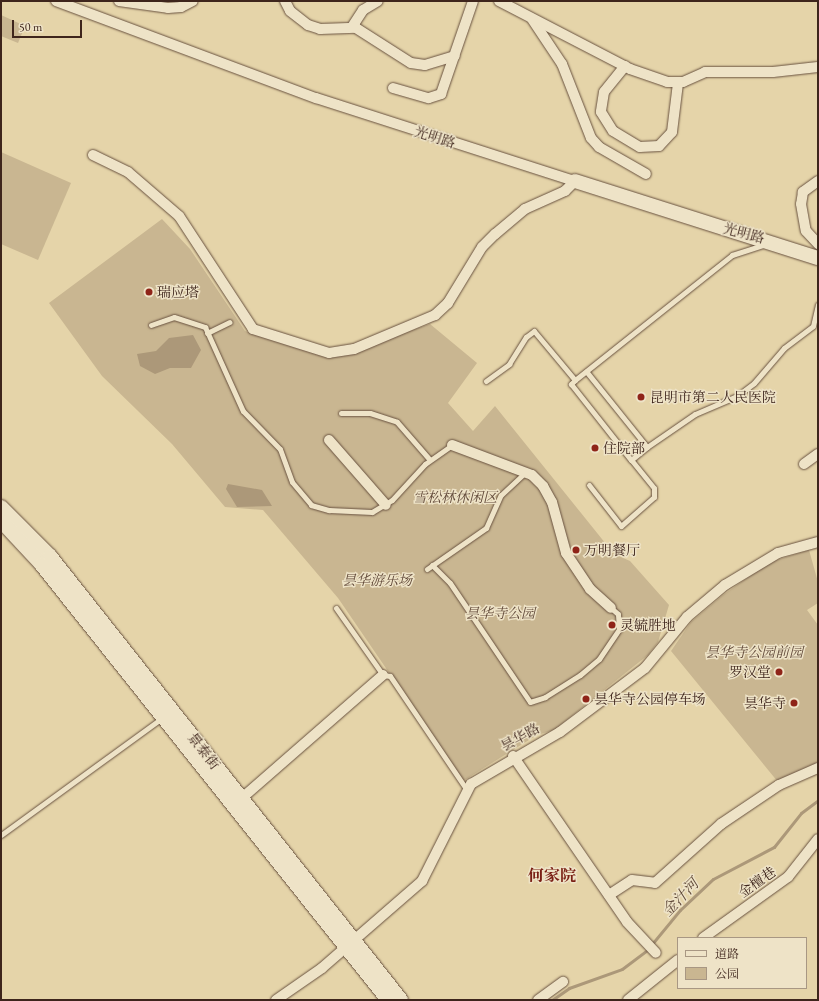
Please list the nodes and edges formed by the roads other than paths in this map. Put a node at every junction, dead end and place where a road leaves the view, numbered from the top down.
1 (56, 1) edge
2 (87, 1) edge
3 (119, 1) edge
4 (194, 1) edge
5 (285, 1) edge
6 (378, 1) edge
7 (473, 1) edge
8 (499, 1) edge
9 (81, 9) junction
10 (530, 16) junction
11 (352, 27) junction
12 (455, 56) junction
13 (625, 66) junction
14 (818, 67) edge
15 (678, 83) junction
16 (393, 88) dead end
17 (93, 155) dead end
18 (646, 174) dead end
19 (818, 181) edge
20 (575, 182) junction
21 (772, 241) junction
22 (818, 244) edge
23 (818, 258) edge
24 (818, 305) edge
25 (230, 322) dead end
26 (151, 325) dead end
27 (207, 333) junction
28 (586, 371) junction
29 (575, 380) junction
30 (486, 381) dead end
31 (341, 412) dead end
32 (329, 440) dead end
33 (452, 445) joint
34 (647, 447) junction
35 (818, 454) edge
36 (430, 460) junction
37 (631, 460) junction
38 (804, 464) dead end
39 (525, 472) junction
40 (589, 486) dead end
41 (386, 505) junction
42 (1, 507) edge
43 (1, 521) edge
44 (818, 542) edge
45 (432, 565) junction
46 (427, 569) dead end
47 (336, 608) dead end
48 (611, 608) joint
49 (383, 676) junction
50 (167, 713) junction
51 (513, 756) junction
52 (818, 768) edge
53 (467, 790) junction
54 (242, 798) junction
55 (1, 835) edge
56 (818, 839) edge
57 (818, 849) edge
58 (609, 895) junction
59 (704, 937) edge
60 (712, 937) edge
61 (350, 943) junction
62 (656, 953) dead end
63 (677, 961) edge
64 (677, 969) edge
65 (563, 982) dead end
66 (276, 1000) edge
67 (388, 1000) edge
68 (401, 1000) edge
69 (538, 1000) edge
70 (628, 1000) edge
71 (639, 1000) edge

1 - 9 street, 光明路
2 - 9 street
3 - 4 street
5 - 11 street
6 - 11 street
7 - 12 street
8 - 10 street
9 - 20 street, 光明路
10 - 13 street
10 - 18 street
11 - 12 street
12 - 16 street
13 - 15 street
13 - 15 street
14 - 15 street
17 - 20 street
19 - 22 street
20 - 21 street, 光明路
21 - 23 street, 光明路
21 - 28 lane
24 - 34 lane
25 - 27 lane
26 - 27 lane
27 - 41 lane
28 - 29 lane
28 - 34 lane
29 - 30 lane
29 - 37 lane
31 - 36 lane
32 - 41 street
33 - 36 lane
33 - 39 street
34 - 37 lane
35 - 38 street
36 - 41 lane
37 - 40 lane
39 - 45 lane
39 - 48 street
42 - 50 street, 景泰街
43 - 50 street, 景泰街
44 - 51 street, 昙华路
45 - 46 lane
45 - 48 lane
47 - 49 lane
49 - 53 lane
49 - 54 street
50 - 54 street, 景泰街
50 - 55 lane
50 - 61 street, 景泰街
51 - 53 street, 昙华路
51 - 58 street
52 - 58 street
53 - 61 street
54 - 61 street, 景泰街
56 - 59 street, 金檀巷
57 - 60 street, 金檀巷
58 - 62 street
61 - 66 street
61 - 67 street, 景泰街
61 - 68 street, 景泰街
63 - 70 street
64 - 71 street
65 - 69 street

